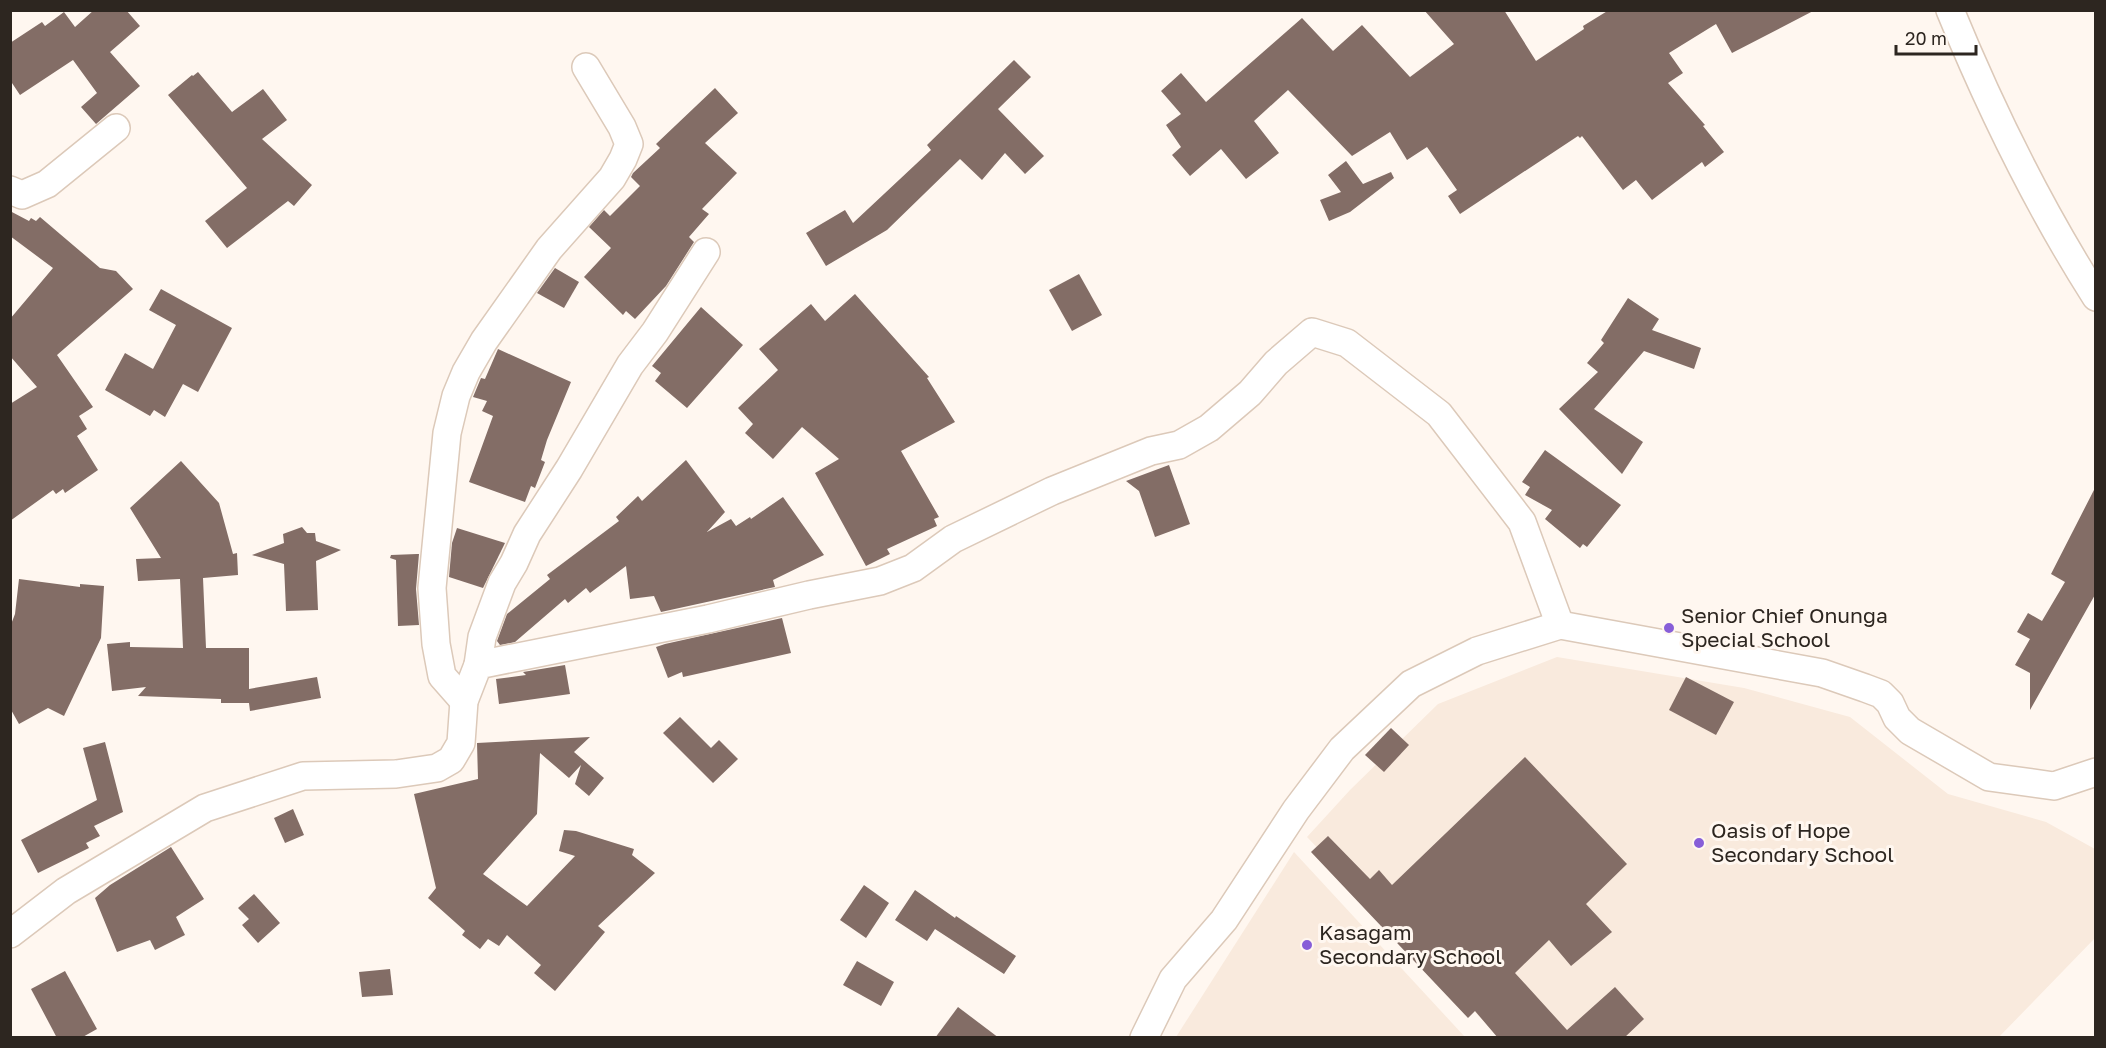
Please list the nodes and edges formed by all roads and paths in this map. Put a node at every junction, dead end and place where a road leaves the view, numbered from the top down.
1 (1950, 10) edge
2 (586, 67) dead end
3 (116, 129) dead end
4 (10, 190) edge
5 (706, 252) dead end
6 (2096, 297) edge
7 (1560, 625) junction
8 (478, 665) junction
9 (464, 701) junction
10 (2096, 772) edge
11 (10, 934) edge
12 (1144, 1038) edge

1 - 6 street
2 - 9 street
3 - 4 street
5 - 8 street
7 - 8 street
7 - 10 street
7 - 12 street
8 - 9 street
9 - 11 street

